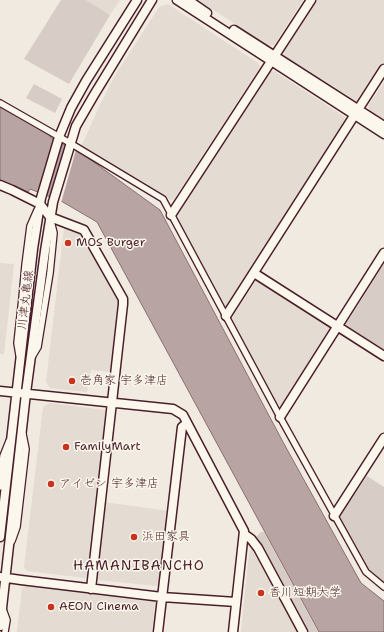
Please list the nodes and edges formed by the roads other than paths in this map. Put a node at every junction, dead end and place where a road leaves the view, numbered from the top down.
1 (137, 0) edge
2 (152, 0) edge
3 (177, 0) edge
4 (188, 0) edge
5 (312, 0) edge
6 (273, 59) junction
7 (384, 69) edge
8 (0, 103) edge
9 (356, 113) junction
10 (384, 126) edge
11 (384, 134) edge
12 (59, 139) junction
13 (70, 144) junction
14 (0, 185) edge
15 (40, 201) junction
16 (171, 215) junction
17 (50, 217) junction
18 (384, 253) edge
19 (254, 273) junction
20 (226, 316) junction
21 (337, 325) junction
22 (384, 356) edge
23 (0, 391) edge
24 (17, 392) junction
25 (26, 393) junction
26 (112, 403) junction
27 (280, 417) junction
28 (187, 423) junction
29 (12, 430) junction
30 (384, 438) edge
31 (0, 488) edge
32 (334, 516) junction
33 (244, 534) junction
34 (0, 537) edge
35 (3, 577) edge
36 (384, 587) edge
37 (91, 589) junction
38 (162, 597) junction
39 (236, 602) junction
40 (2, 607) junction
41 (0, 626) edge
42 (5, 632) edge
43 (158, 632) edge
44 (233, 632) edge
45 (303, 632) edge

1 - 12 street, 川津丸亀線
2 - 13 street, 川津丸亀線
3 - 6 street
4 - 6 street
5 - 6 street
6 - 9 street
6 - 16 street
7 - 9 street
8 - 12 street
9 - 10 street
9 - 11 street
9 - 19 street
12 - 13 street
12 - 15 street, 川津丸亀線
13 - 16 street
13 - 17 street, 川津丸亀線
14 - 15 street
15 - 17 street
15 - 24 street, 川津丸亀線
16 - 20 street
17 - 25 street, 川津丸亀線
17 - 26 street
18 - 21 street
19 - 20 street
19 - 21 street
20 - 27 street
21 - 22 street
21 - 27 street
23 - 24 street
24 - 25 street
24 - 29 street, 川津丸亀線
25 - 26 street
25 - 35 street, 川津丸亀線
26 - 28 street
26 - 37 street
27 - 32 street
28 - 33 street
28 - 38 street
29 - 31 street
29 - 34 street, 川津丸亀線
30 - 32 street
32 - 36 street
33 - 39 street
33 - 45 street
35 - 37 street
35 - 40 street, 川津丸亀線
37 - 38 street
38 - 39 street
38 - 43 street
39 - 44 street
40 - 41 street, 川津丸亀線
40 - 42 street

